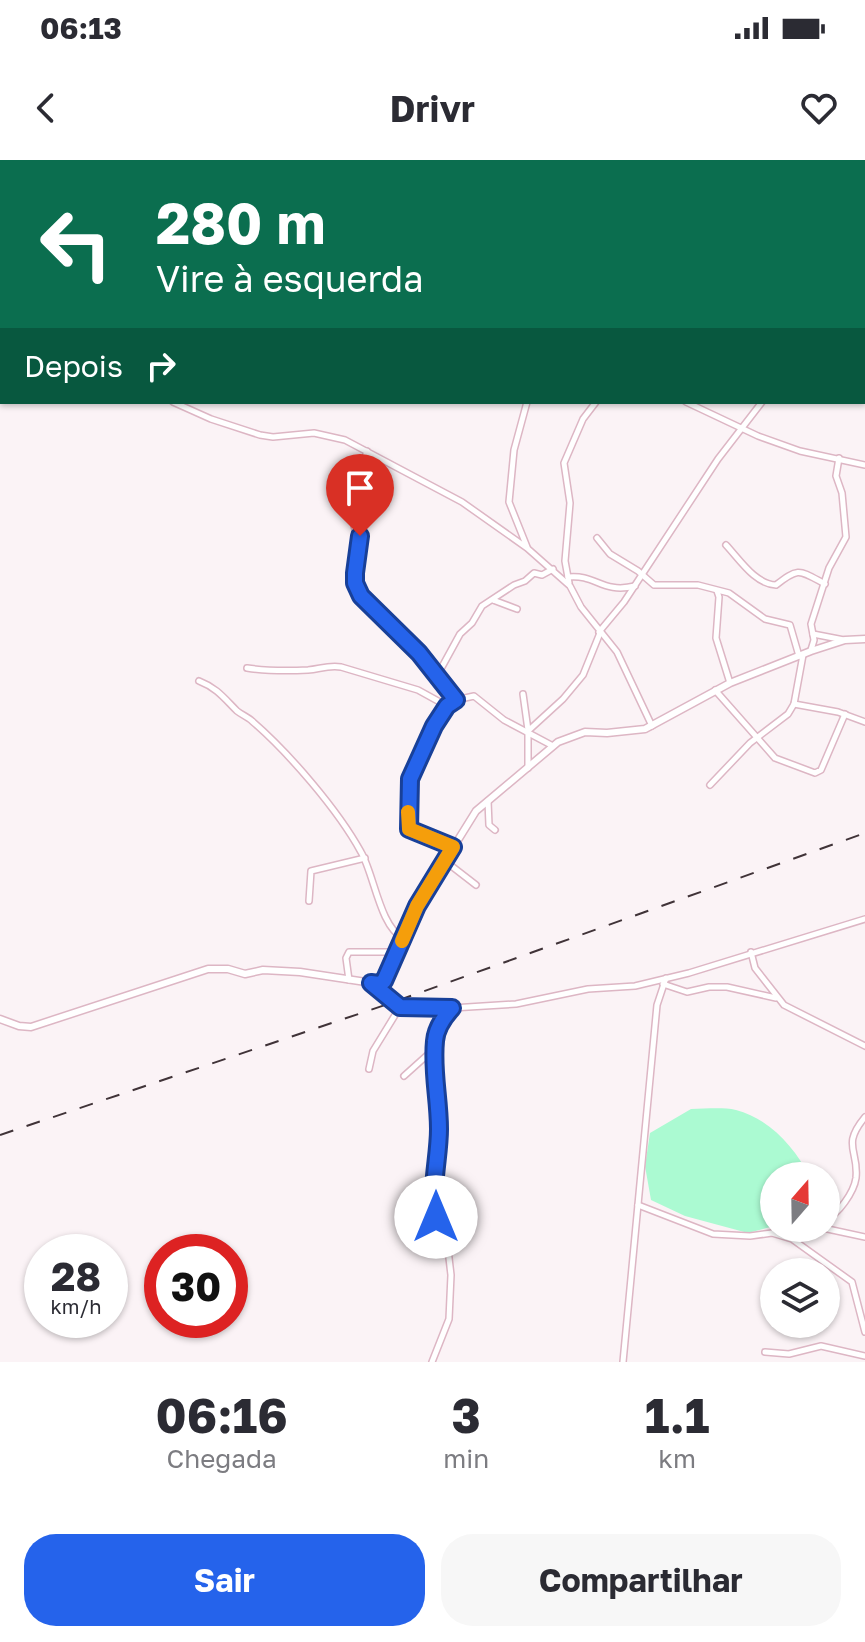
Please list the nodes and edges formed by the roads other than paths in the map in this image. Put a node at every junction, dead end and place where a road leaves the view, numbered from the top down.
1 (177, 404) edge
2 (526, 404) edge
3 (594, 404) edge
4 (690, 404) edge
5 (703, 404) edge
6 (760, 404) edge
7 (704, 410) junction
8 (741, 428) junction
9 (367, 451) junction
10 (839, 458) junction
11 (865, 465) edge
12 (597, 538) dead end
13 (726, 545) dead end
14 (527, 548) junction
15 (553, 569) junction
16 (642, 574) junction
17 (568, 577) junction
18 (825, 584) junction
19 (570, 586) junction
20 (635, 586) junction
21 (716, 590) junction
22 (493, 600) junction
23 (517, 609) dead end
24 (600, 633) junction
25 (813, 634) junction
26 (865, 639) edge
27 (845, 640) junction
28 (811, 651) junction
29 (801, 656) junction
30 (247, 668) dead end
31 (437, 676) junction
32 (199, 681) dead end
33 (730, 683) junction
34 (715, 690) junction
35 (523, 694) dead end
36 (456, 700) junction
37 (794, 704) junction
38 (447, 706) junction
39 (845, 714) junction
40 (865, 722) edge
41 (652, 726) junction
42 (528, 733) junction
43 (758, 737) junction
44 (553, 746) junction
45 (528, 769) junction
46 (710, 785) dead end
47 (488, 800) junction
48 (495, 830) dead end
49 (453, 847) junction
50 (365, 858) junction
51 (445, 861) junction
52 (476, 885) dead end
53 (309, 901) dead end
54 (865, 919) edge
55 (403, 938) junction
56 (397, 952) junction
57 (751, 952) junction
58 (349, 980) junction
59 (664, 981) junction
60 (371, 983) junction
61 (777, 999) junction
62 (400, 1007) junction
63 (452, 1008) junction
64 (0, 1019) edge
65 (865, 1046) edge
66 (435, 1048) junction
67 (369, 1069) dead end
68 (404, 1076) dead end
69 (865, 1117) edge
70 (638, 1205) junction
71 (840, 1208) edge
72 (840, 1232) edge
73 (760, 1235) edge
74 (865, 1237) edge
75 (795, 1242) edge
76 (865, 1332) edge
77 (765, 1352) dead end
78 (797, 1352) junction
79 (865, 1356) edge
80 (432, 1362) edge
81 (623, 1362) edge
82 (797, 1362) edge

1 - 9 street
2 - 14 street
3 - 17 street
4 - 7 street
5 - 7 street
6 - 8 street
7 - 8 street
8 - 10 street
8 - 16 street
9 - 14 street
9 - 31 street
10 - 11 street
10 - 18 street
12 - 16 street
13 - 18 street
14 - 15 street
15 - 19 street
15 - 22 street
16 - 20 street
16 - 21 street
17 - 19 street
17 - 20 street
18 - 25 street
19 - 24 street
20 - 24 street
21 - 29 street
21 - 33 street
22 - 23 street
22 - 31 street
24 - 41 street
24 - 42 street
25 - 27 street
25 - 28 street
26 - 27 street
27 - 28 street
28 - 29 street
29 - 33 street
29 - 37 street
30 - 38 street
31 - 36 street
32 - 50 street
33 - 34 street
34 - 41 street
34 - 43 street
35 - 42 street
36 - 38 street
36 - 42 street
37 - 39 street
37 - 43 street
38 - 49 street
39 - 40 street
39 - 43 street
41 - 44 street
42 - 44 street
42 - 45 street
43 - 46 street
44 - 45 street
45 - 47 street
47 - 48 street
47 - 49 street
49 - 51 street
50 - 53 street
50 - 55 street
51 - 52 street
51 - 55 street
54 - 57 street
55 - 56 street
56 - 58 street
56 - 60 street
57 - 59 street
57 - 61 street
58 - 60 street
58 - 64 street
59 - 61 street
59 - 63 street
59 - 70 street
60 - 62 street
61 - 65 street
62 - 63 street
62 - 67 street
63 - 66 street
66 - 68 street
66 - 80 street
69 - 71 street
70 - 73 street
70 - 81 street
72 - 74 street
75 - 76 street
77 - 78 street
78 - 79 street
78 - 82 street

